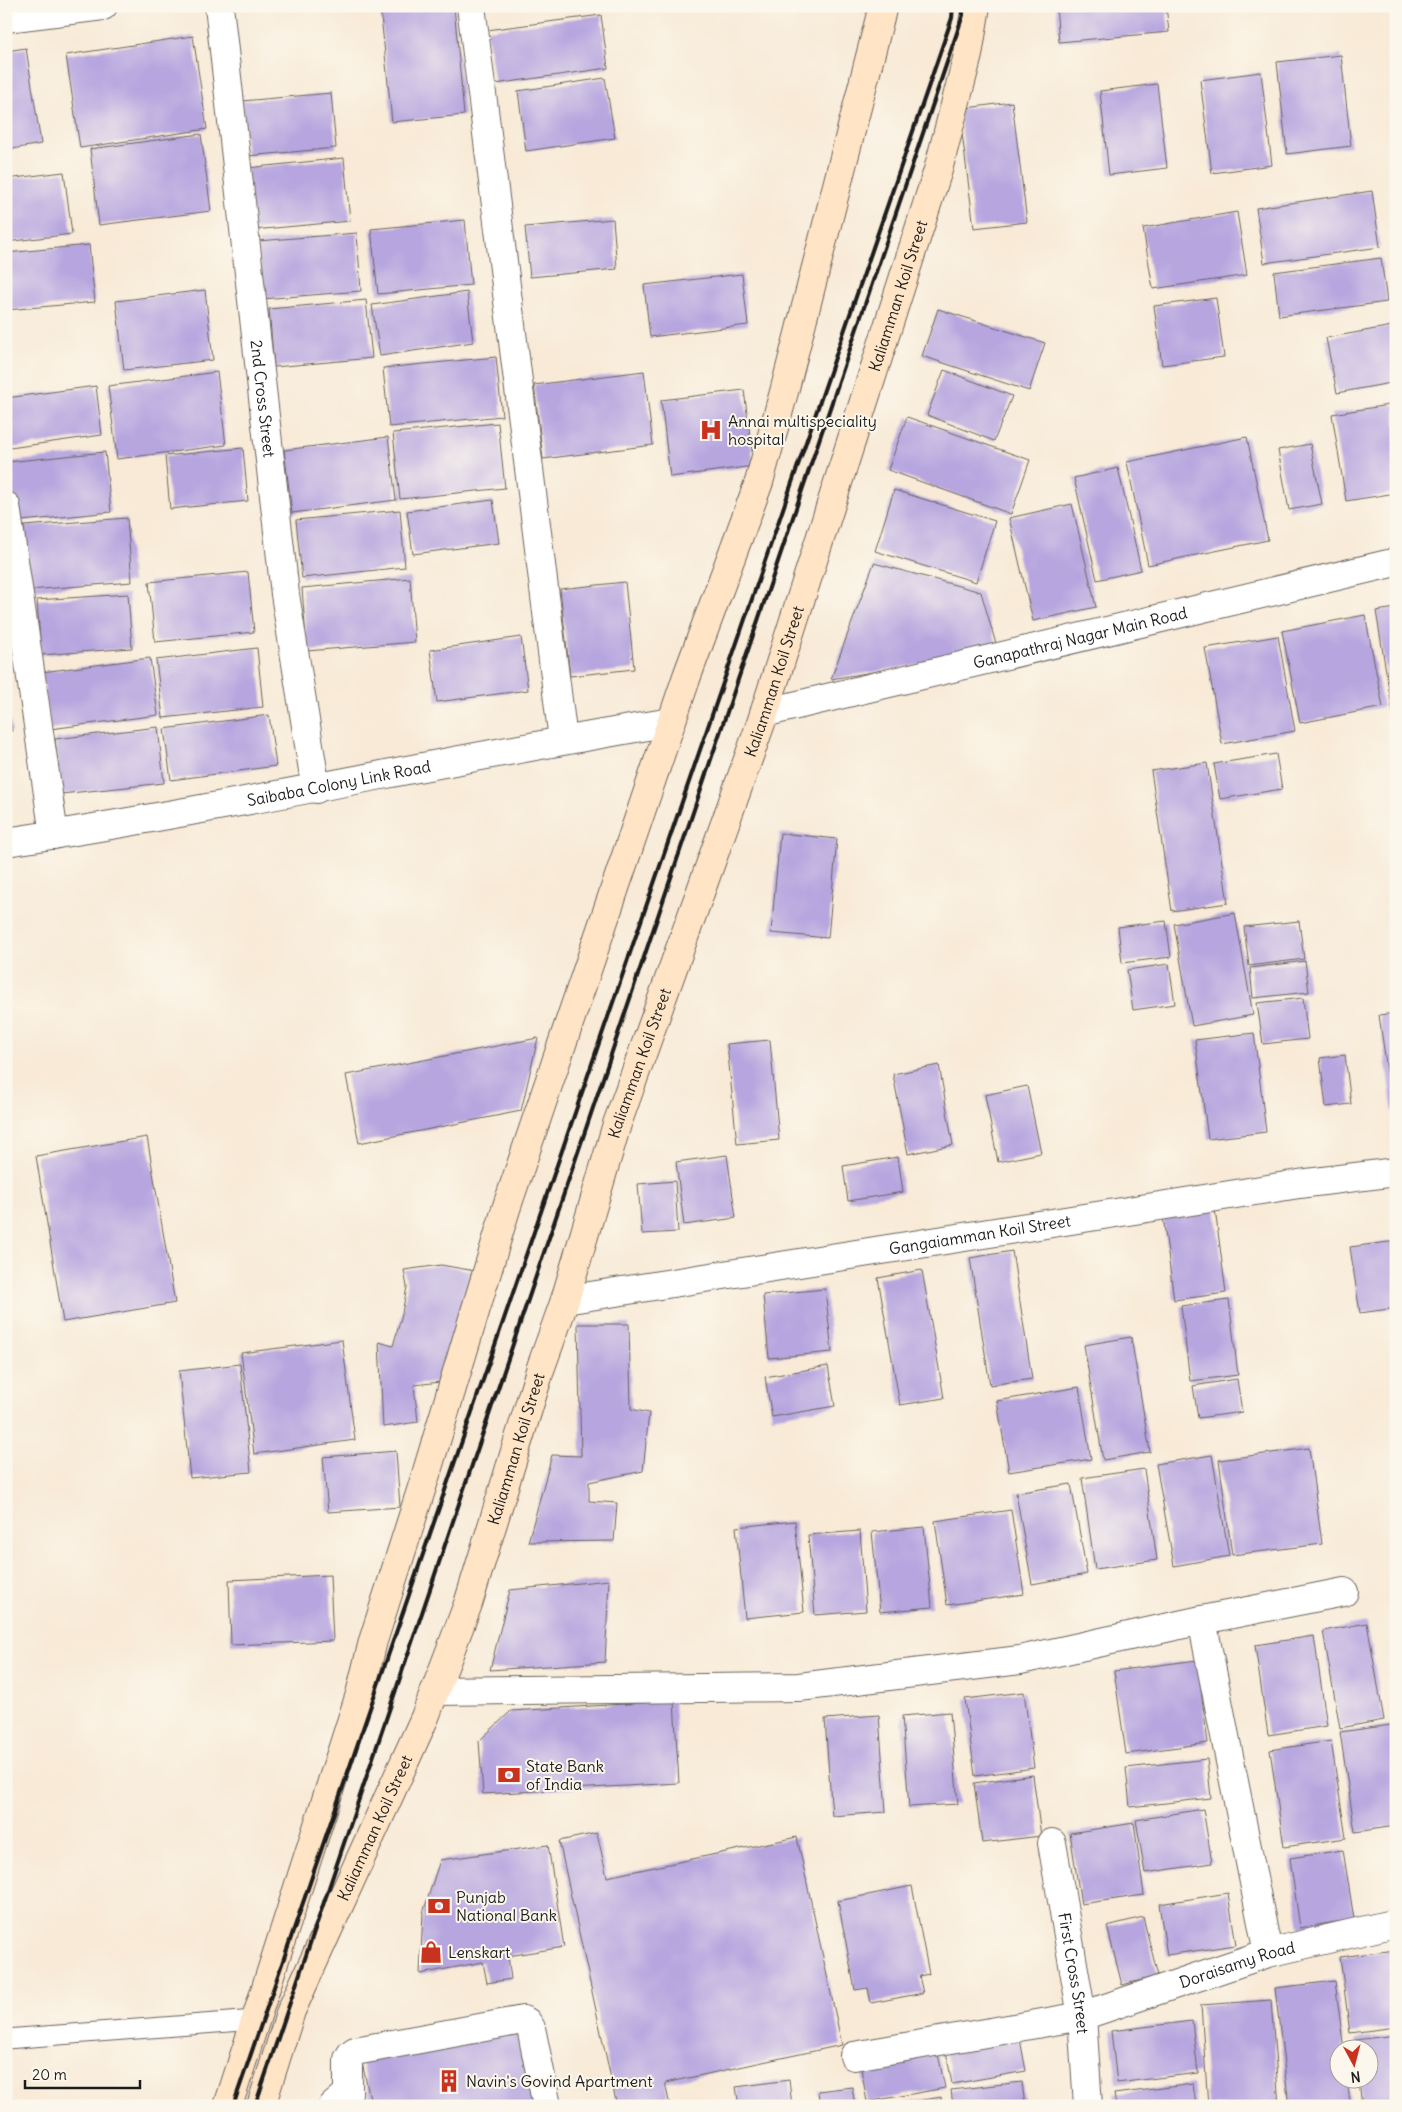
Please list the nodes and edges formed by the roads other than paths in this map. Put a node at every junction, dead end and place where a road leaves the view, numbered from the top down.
1 (103, 6) edge
2 (219, 6) edge
3 (471, 6) edge
4 (883, 6) edge
5 (976, 6) edge
6 (6, 18) edge
7 (6, 506) edge
8 (1396, 562) edge
9 (764, 713) junction
10 (671, 722) junction
11 (563, 740) junction
12 (316, 789) junction
13 (54, 835) junction
14 (6, 842) edge
15 (1396, 1172) edge
16 (565, 1300) junction
17 (1344, 1592) dead end
18 (1202, 1620) junction
19 (434, 1691) junction
20 (1052, 1842) dead end
21 (1396, 1923) edge
22 (1268, 1953) junction
23 (1082, 2016) junction
24 (255, 2020) junction
25 (6, 2039) edge
26 (854, 2056) dead end
27 (228, 2106) edge
28 (261, 2106) edge
29 (333, 2106) edge
30 (547, 2106) edge
31 (1088, 2106) edge

1 - 6 street
2 - 12 street, 2nd Cross Street
3 - 11 street
4 - 10 main road
5 - 9 main road, Kaliamman Koil Street
7 - 13 street
8 - 9 street, Ganapathraj Nagar Main Road
9 - 16 main road, Kaliamman Koil Street
10 - 11 street, Saibaba Colony Link Road
10 - 24 main road
11 - 12 street, Saibaba Colony Link Road
12 - 13 street, Saibaba Colony Link Road
13 - 14 street, Saibaba Colony Link Road
15 - 16 street, Gangaiamman Koil Street
16 - 19 main road, Kaliamman Koil Street
17 - 18 street
18 - 19 street
18 - 22 street
19 - 28 main road, Kaliamman Koil Street
20 - 23 street, First Cross Street
21 - 22 street, Doraisamy Road
22 - 23 street, Doraisamy Road
23 - 26 street, Doraisamy Road
23 - 31 street, First Cross Street
24 - 25 lane
24 - 27 main road
29 - 30 street

